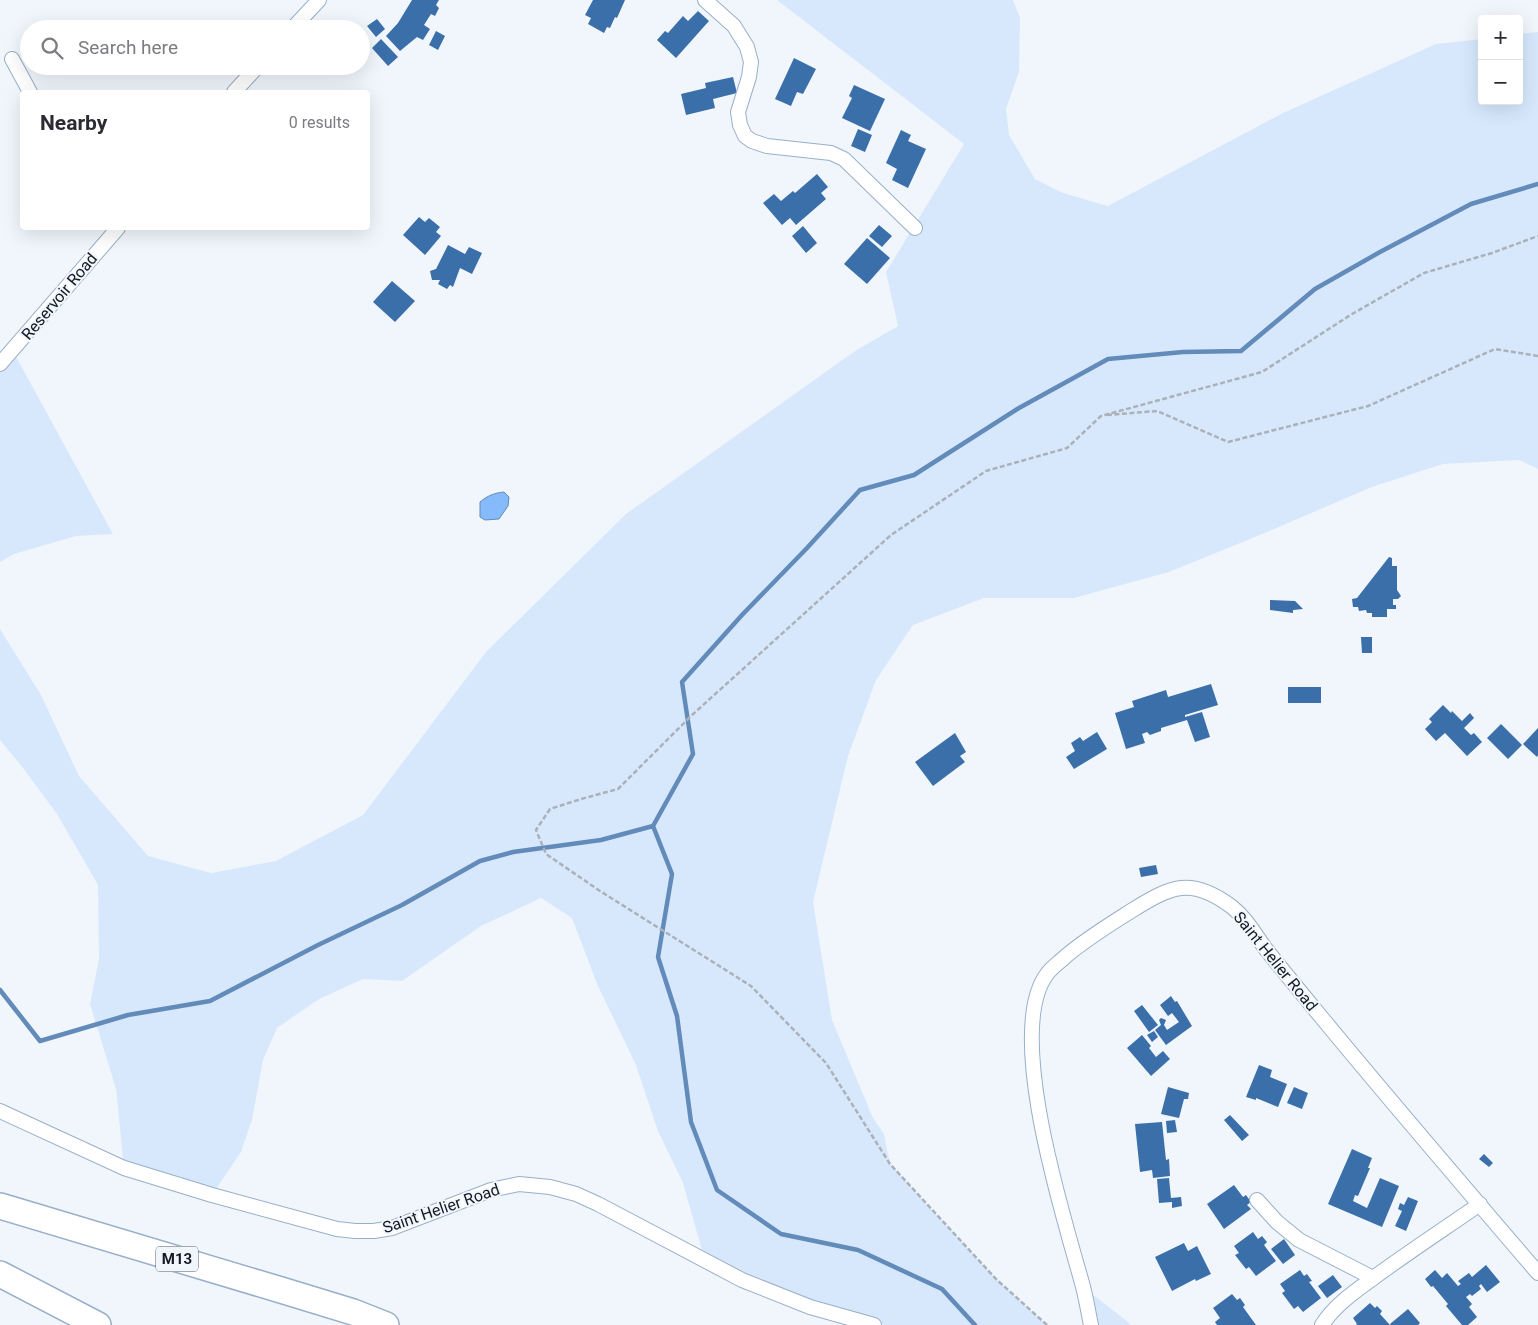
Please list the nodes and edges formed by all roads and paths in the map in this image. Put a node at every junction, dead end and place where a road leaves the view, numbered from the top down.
1 (319, 0) edge
2 (705, 0) edge
3 (300, 20) edge
4 (12, 60) dead end
5 (20, 74) edge
6 (20, 75) edge
7 (250, 75) edge
8 (29, 90) edge
9 (236, 90) edge
10 (915, 228) dead end
11 (116, 230) edge
12 (1538, 236) edge
13 (1538, 356) edge
14 (0, 364) edge
15 (1101, 416) junction
16 (0, 1111) edge
17 (1257, 1200) dead end
18 (1480, 1204) junction
19 (0, 1206) edge
20 (1538, 1273) edge
21 (0, 1274) edge
22 (1373, 1278) junction
23 (98, 1325) edge
24 (386, 1325) edge
25 (874, 1325) edge
26 (1047, 1325) edge
27 (1091, 1325) edge
28 (1322, 1325) edge

1 - 3 street
2 - 10 street
4 - 5 street
6 - 8 street
7 - 9 street
11 - 14 street, Reservoir Road
12 - 15 path
13 - 15 path
15 - 26 path
16 - 25 street, Saint Helier Road
17 - 22 street
18 - 20 street, Saint Helier Road
18 - 22 street
18 - 27 street, Saint Helier Road
19 - 24 highway, M13
21 - 23 highway
22 - 28 street

